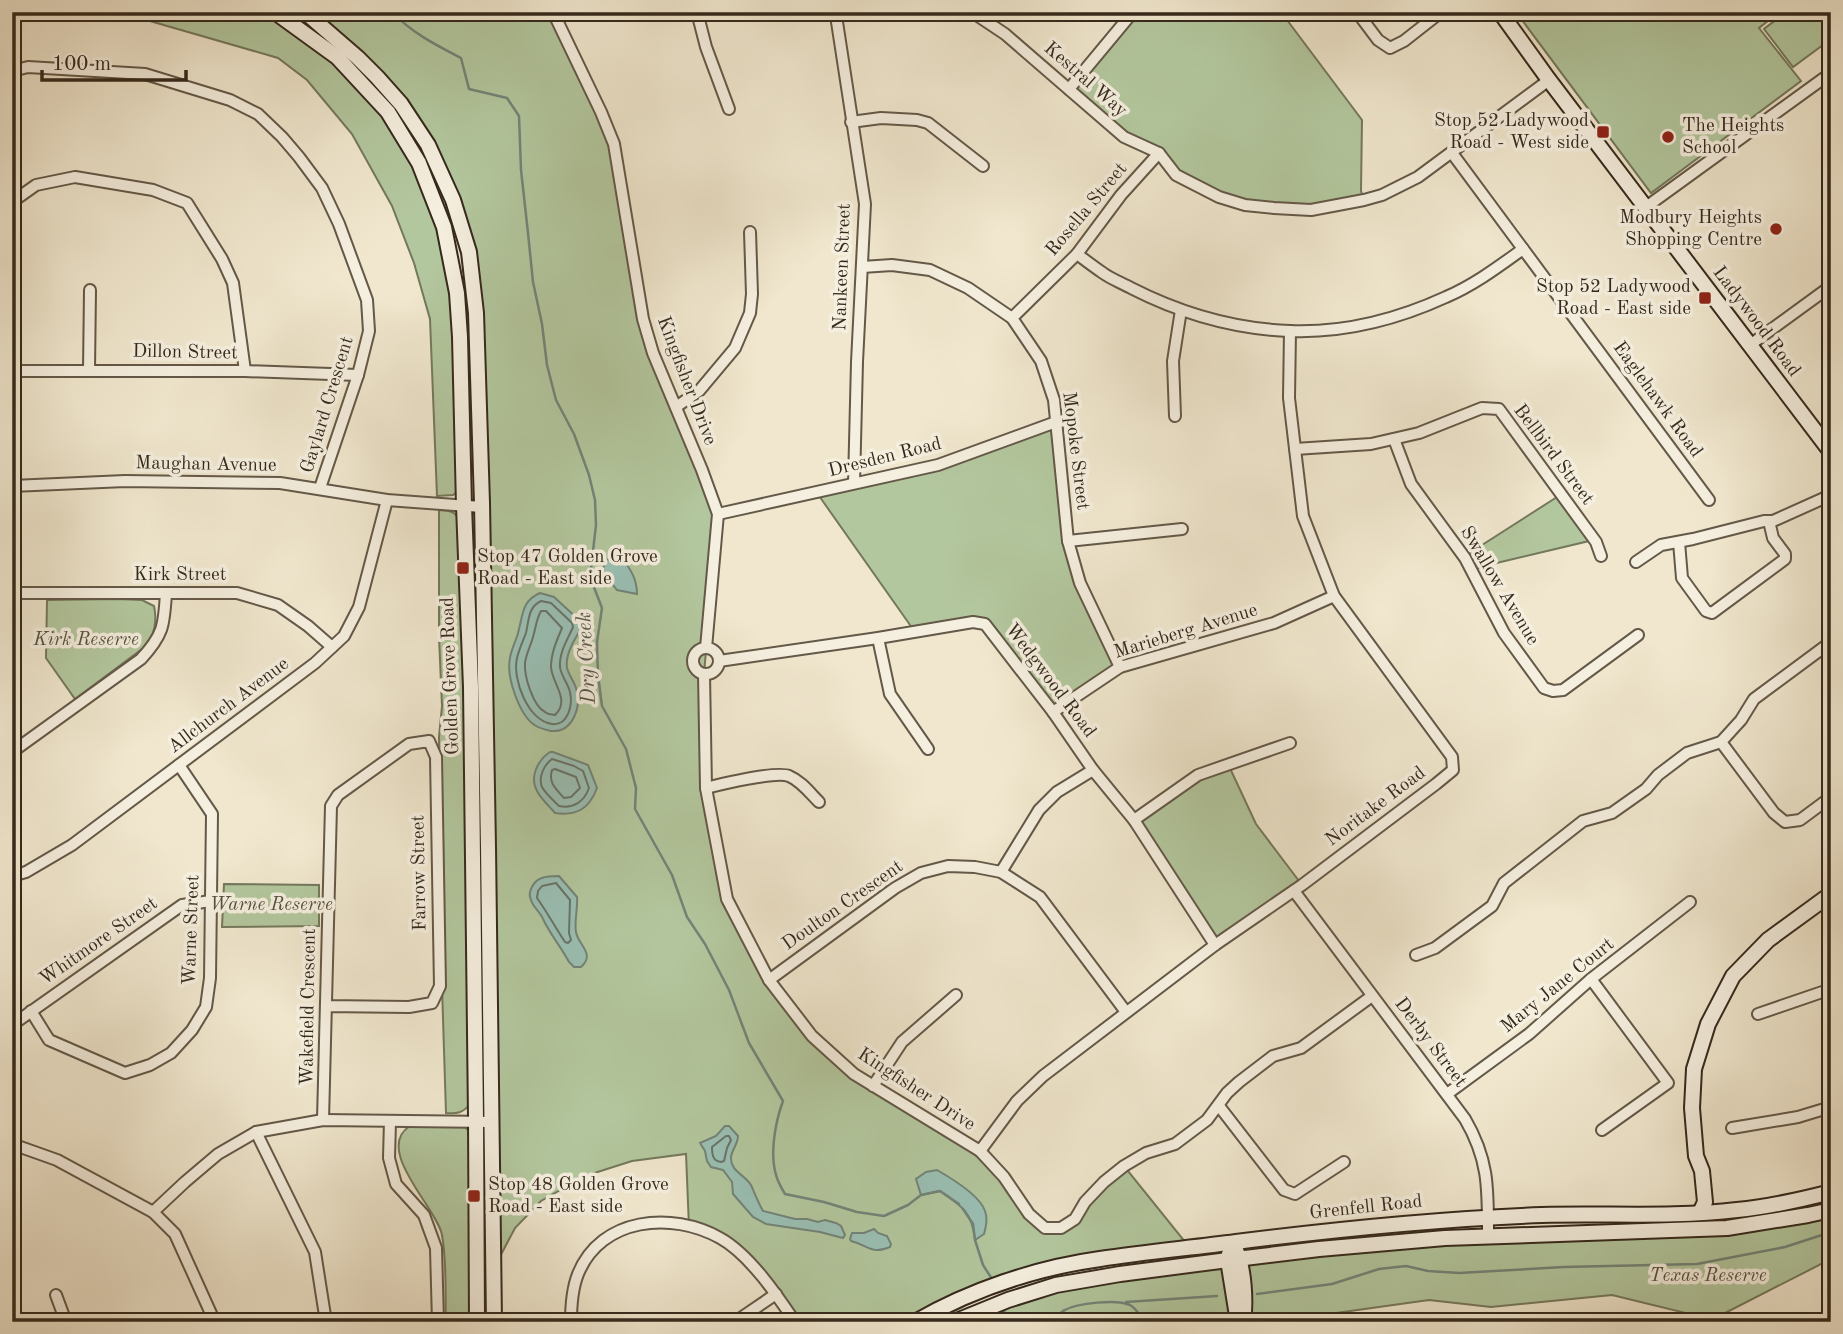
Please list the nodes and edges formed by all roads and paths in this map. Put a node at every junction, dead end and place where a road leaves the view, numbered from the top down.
1 (275, 12) edge
2 (305, 12) edge
3 (553, 12) edge
4 (697, 12) edge
5 (839, 12) edge
6 (972, 12) edge
7 (996, 12) edge
8 (1133, 12) edge
9 (1357, 12) edge
10 (1441, 12) edge
11 (1500, 12) edge
12 (989, 23) junction
13 (12, 71) edge
14 (1831, 73) edge
15 (1549, 80) junction
16 (1069, 89) junction
17 (729, 108) dead end
18 (851, 122) junction
19 (1159, 153) junction
20 (1452, 153) junction
21 (983, 166) dead end
22 (12, 202) edge
23 (1646, 207) junction
24 (750, 232) dead end
25 (1523, 249) junction
26 (1077, 254) junction
27 (862, 267) junction
28 (1831, 286) edge
29 (90, 290) dead end
30 (1181, 310) junction
31 (1012, 318) junction
32 (1290, 331) junction
33 (1750, 345) junction
34 (89, 370) junction
35 (12, 371) edge
36 (245, 372) junction
37 (358, 375) junction
38 (676, 407) junction
39 (1175, 416) dead end
40 (1056, 422) junction
41 (1394, 439) junction
42 (1295, 449) junction
43 (1831, 453) edge
44 (854, 483) junction
45 (12, 486) edge
46 (320, 488) junction
47 (1831, 495) edge
48 (387, 500) junction
49 (1709, 500) dead end
50 (464, 506) junction
51 (482, 507) junction
52 (718, 514) junction
53 (1769, 521) junction
54 (1182, 529) dead end
55 (1068, 541) junction
56 (1679, 542) junction
57 (1601, 555) dead end
58 (1636, 562) dead end
59 (12, 593) edge
60 (166, 593) junction
61 (1334, 596) junction
62 (1638, 635) dead end
63 (878, 638) junction
64 (1831, 642) edge
65 (332, 647) junction
66 (706, 648) junction
67 (719, 662) junction
68 (1121, 667) junction
69 (705, 674) junction
70 (1053, 712) junction
71 (429, 741) joint
72 (1721, 742) junction
73 (1290, 743) dead end
74 (928, 749) dead end
75 (12, 752) edge
76 (179, 765) junction
77 (1093, 770) junction
78 (706, 788) junction
79 (1831, 797) edge
80 (819, 802) dead end
81 (1134, 820) junction
82 (1001, 872) junction
83 (12, 876) edge
84 (1294, 891) junction
85 (1831, 894) edge
86 (211, 901) junction
87 (1690, 902) dead end
88 (1215, 945) junction
89 (1416, 955) dead end
90 (1591, 979) junction
91 (769, 980) junction
92 (1831, 989) edge
93 (956, 995) dead end
94 (1372, 996) junction
95 (326, 1006) junction
96 (31, 1011) junction
97 (1126, 1012) junction
98 (1758, 1014) dead end
99 (12, 1025) edge
100 (873, 1086) junction
101 (1447, 1094) junction
102 (1219, 1106) junction
103 (1831, 1107) edge
104 (323, 1120) junction
105 (390, 1121) junction
106 (484, 1122) junction
107 (1732, 1128) dead end
108 (1602, 1130) dead end
109 (256, 1132) junction
110 (12, 1144) edge
111 (980, 1151) junction
112 (1344, 1162) dead end
113 (1831, 1192) edge
114 (1831, 1210) edge
115 (153, 1212) junction
116 (1700, 1213) junction
117 (1488, 1218) junction
118 (1701, 1230) junction
119 (1488, 1236) junction
120 (1233, 1242) junction
121 (1234, 1259) junction
122 (776, 1294) junction
123 (56, 1295) dead end
124 (66, 1322) edge
125 (213, 1322) edge
126 (326, 1322) edge
127 (438, 1322) edge
128 (477, 1322) edge
129 (494, 1322) edge
130 (571, 1322) edge
131 (735, 1322) edge
132 (795, 1322) edge
133 (915, 1322) edge
134 (954, 1322) edge
135 (1240, 1322) edge

1 - 50 main road, Golden Grove Road
2 - 51 main road, Golden Grove Road
3 - 38 street, Kingfisher Drive
4 - 17 street
5 - 18 street, Nankeen Street
6 - 12 street, Kestral Way
7 - 12 street
8 - 16 street
9 - 10 street
11 - 15 main road, Ladywood Road
12 - 16 street, Kestral Way
13 - 37 street, Gaylard Crescent
14 - 23 street
15 - 20 street, Kestral Way
15 - 23 main road, Ladywood Road
16 - 19 street, Kestral Way
18 - 21 street
18 - 27 street, Nankeen Street
19 - 20 street, Kestral Way
19 - 26 street, Rosella Street
20 - 25 street, Eaglehawk Road
22 - 36 street
23 - 33 main road, Ladywood Road
24 - 38 street
25 - 32 street
25 - 49 street, Eaglehawk Road
26 - 30 street
26 - 31 street, Rosella Street
27 - 31 street, Mopoke Street
27 - 44 street, Nankeen Street
28 - 33 street
29 - 34 street
30 - 32 street
30 - 39 street
31 - 40 street, Mopoke Street
32 - 42 street, Noritake Road
33 - 43 main road, Ladywood Road
34 - 35 street, Dillon Street
34 - 36 street, Dillon Street
36 - 37 street, Dillon Street
37 - 46 street, Gaylard Crescent
38 - 52 street, Kingfisher Drive
40 - 44 street, Dresden Road
40 - 55 street, Mopoke Street
41 - 42 street, Bellbird Street
41 - 57 street, Bellbird Street
41 - 62 street, Swallow Avenue
42 - 61 street, Noritake Road
44 - 52 street, Dresden Road
45 - 46 street, Maughan Avenue
46 - 48 street, Maughan Avenue
47 - 53 street
48 - 50 street, Maughan Avenue
48 - 65 street, Allchurch Avenue
50 - 51 street, Maughan Avenue
50 - 106 main road, Golden Grove Road
51 - 106 main road, Golden Grove Road
52 - 66 street, Kingfisher Drive
53 - 56 street
53 - 56 street
54 - 55 street
55 - 68 street, Mopoke Street
56 - 58 street
59 - 60 street, Kirk Street
60 - 65 street, Kirk Street
60 - 75 street
61 - 68 street, Marieberg Avenue
61 - 84 street, Noritake Road
63 - 67 street, Wedgwood Road
63 - 70 street, Wedgwood Road
63 - 74 street
64 - 72 street
65 - 76 street, Allchurch Avenue
66 - 67 street
66 - 69 street
67 - 69 street
68 - 70 street, Marieberg Avenue
69 - 78 street, Kingfisher Drive
70 - 77 street, Wedgwood Road
71 - 95 street, Wakefield Crescent
71 - 95 street, Farrow Street
72 - 79 street
72 - 89 street
73 - 81 street
76 - 83 street, Allchurch Avenue
76 - 86 street, Warne Street
77 - 81 street, Wedgwood Road
77 - 82 street
78 - 80 street
78 - 91 street, Kingfisher Drive
81 - 88 street, Wedgwood Road
82 - 91 street, Doulton Crescent
82 - 97 street, Doulton Crescent
84 - 88 street, Noritake Road
84 - 94 street, Derby Street
85 - 116 main road
86 - 96 street, Whitmore Street
86 - 96 street, Warne Street
87 - 90 street, Mary Jane Court
88 - 97 street, Noritake Road
90 - 101 street, Mary Jane Court
90 - 108 street
91 - 100 street, Kingfisher Drive
92 - 98 street
93 - 100 street
94 - 101 street, Derby Street
94 - 102 street, Kingfisher Drive
95 - 104 street, Wakefield Crescent
96 - 99 street, Whitmore Street
97 - 111 street, Noritake Road
100 - 111 street, Kingfisher Drive
101 - 117 street, Derby Street
102 - 111 street, Kingfisher Drive
102 - 112 street
103 - 107 street
104 - 105 street
104 - 109 street
105 - 106 street
105 - 127 street
106 - 128 main road, Golden Grove Road
106 - 129 main road, Golden Grove Road
109 - 115 street
109 - 126 street
110 - 115 street
113 - 116 main road, Grenfell Road
114 - 118 main road, Grenfell Road
115 - 125 street
116 - 117 main road, Grenfell Road
116 - 118 main road
117 - 119 street, Derby Street
117 - 120 main road, Grenfell Road
118 - 119 main road, Grenfell Road
119 - 121 main road, Grenfell Road
120 - 121 main road
120 - 133 main road, Grenfell Road
121 - 134 main road, Grenfell Road
121 - 135 main road
122 - 130 street
122 - 131 street
122 - 132 street
123 - 124 street

